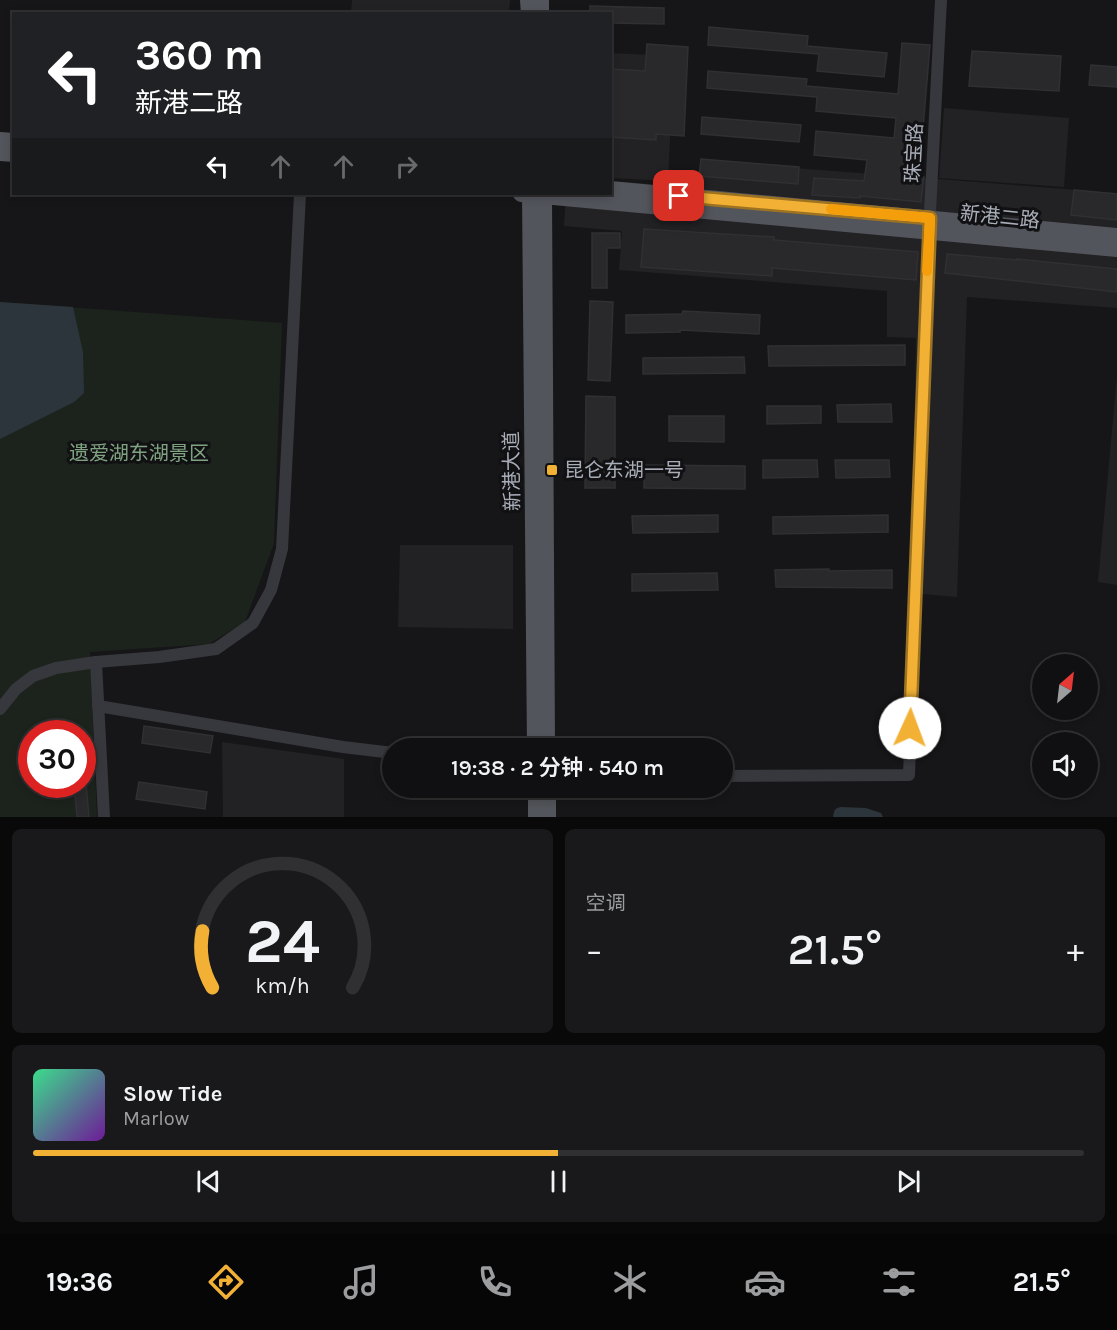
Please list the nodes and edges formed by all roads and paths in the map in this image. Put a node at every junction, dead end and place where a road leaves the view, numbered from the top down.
1 (941, 0) edge
2 (612, 189) edge
3 (300, 195) edge
4 (537, 195) edge
5 (537, 195) edge
6 (550, 195) edge
7 (929, 224) junction
8 (1117, 236) edge
9 (1117, 249) edge
10 (96, 662) junction
11 (98, 706) junction
12 (0, 709) edge
13 (535, 738) edge
14 (548, 738) edge
15 (382, 752) edge
16 (733, 776) edge
17 (536, 798) edge
18 (548, 798) edge
19 (104, 817) edge
20 (536, 817) edge
21 (548, 817) edge

1 - 7 street, 珠宝路
2 - 7 main road, 新港二路
3 - 10 street
4 - 13 main road, 新港大道
5 - 14 main road, 新港大道
6 - 7 main road, 新港二路
7 - 8 main road, 新港二路
7 - 9 main road, 新港二路
7 - 16 street, 珠宝路
10 - 11 street
10 - 12 street
11 - 15 street
11 - 19 street
17 - 20 main road
18 - 21 main road

